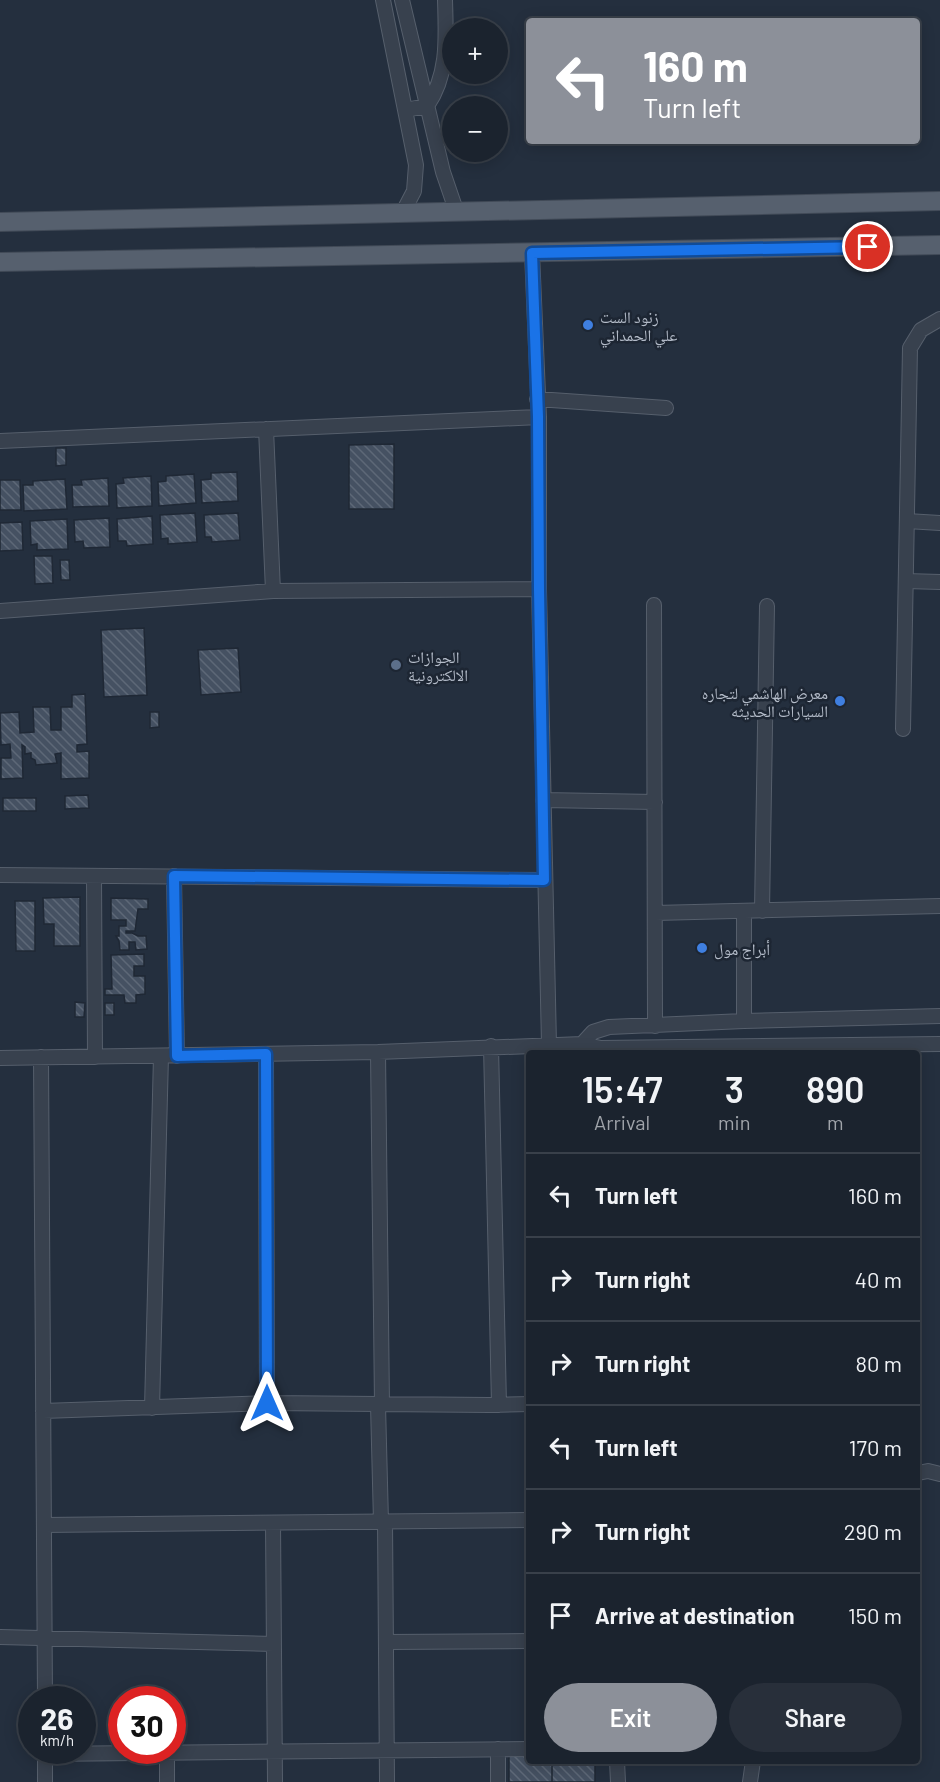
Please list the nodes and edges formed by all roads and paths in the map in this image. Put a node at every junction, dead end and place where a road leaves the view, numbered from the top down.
1 (445, 0) edge
2 (403, 3) edge
3 (384, 5) edge
4 (427, 106) junction
5 (405, 110) junction
6 (940, 201) edge
7 (457, 213) junction
8 (402, 214) junction
9 (0, 222) edge
10 (940, 245) edge
11 (532, 253) junction
12 (0, 262) edge
13 (940, 319) edge
14 (537, 399) junction
15 (666, 408) dead end
16 (538, 417) junction
17 (266, 429) junction
18 (0, 441) edge
19 (907, 521) junction
20 (940, 523) edge
21 (906, 581) junction
22 (940, 582) edge
23 (539, 589) junction
24 (273, 591) junction
25 (654, 605) dead end
26 (767, 606) dead end
27 (0, 611) edge
28 (903, 729) dead end
29 (543, 800) junction
30 (655, 802) junction
31 (0, 875) edge
32 (94, 876) junction
33 (174, 876) junction
34 (544, 880) junction
35 (940, 906) edge
36 (744, 911) junction
37 (762, 911) junction
38 (655, 914) junction
39 (940, 1016) edge
40 (744, 1021) junction
41 (655, 1026) junction
42 (582, 1044) junction
43 (940, 1044) edge
44 (549, 1045) junction
45 (491, 1046) junction
46 (604, 1050) edge
47 (700, 1050) edge
48 (378, 1053) junction
49 (266, 1054) junction
50 (161, 1056) junction
51 (177, 1056) junction
52 (41, 1057) junction
53 (95, 1057) junction
54 (0, 1058) edge
55 (267, 1403) junction
56 (526, 1404) edge
57 (380, 1405) junction
58 (499, 1405) junction
59 (152, 1408) junction
60 (43, 1411) junction
61 (920, 1473) edge
62 (940, 1474) edge
63 (526, 1520) edge
64 (383, 1522) junction
65 (273, 1523) junction
66 (44, 1525) junction
67 (0, 1637) edge
68 (46, 1638) junction
69 (526, 1641) edge
70 (386, 1642) junction
71 (274, 1644) junction
72 (45, 1686) edge
73 (498, 1749) junction
74 (526, 1749) edge
75 (386, 1750) junction
76 (274, 1752) junction
77 (186, 1753) edge
78 (45, 1764) edge
79 (166, 1764) edge
80 (617, 1764) edge
81 (753, 1764) edge
82 (45, 1782) edge
83 (167, 1782) edge
84 (275, 1782) edge
85 (387, 1782) edge
86 (498, 1782) edge
87 (618, 1782) edge
88 (750, 1782) edge

1 - 4 street
2 - 3 street
2 - 4 street
3 - 5 street
4 - 5 street
4 - 7 street
5 - 8 street
6 - 7 main road
7 - 8 main road
8 - 9 main road
10 - 11 main road
11 - 12 main road
11 - 14 street
13 - 19 street
14 - 15 street
14 - 16 street
16 - 17 street
16 - 23 street
17 - 18 street
17 - 24 street
19 - 20 street
19 - 21 street
21 - 22 street
21 - 28 street
23 - 24 street
23 - 29 street
24 - 27 street
25 - 30 street
26 - 37 street
29 - 30 street
29 - 34 street
30 - 38 street
31 - 32 street
32 - 33 street
32 - 53 street
33 - 34 street
33 - 51 street
34 - 44 street
35 - 37 street
36 - 37 street
36 - 38 street
36 - 40 street
38 - 41 street
39 - 40 street
40 - 41 street
41 - 42 street
42 - 44 street
42 - 46 street
43 - 47 street
44 - 45 street
45 - 48 street
45 - 58 street
48 - 49 street
48 - 57 street
49 - 51 street
49 - 55 street
50 - 51 street
50 - 53 street
50 - 59 street
52 - 53 street
52 - 54 street
52 - 60 street
55 - 57 street
55 - 59 street
56 - 58 street
57 - 58 street
57 - 64 street
59 - 60 street
60 - 66 street
61 - 62 street
63 - 64 street
64 - 65 street
64 - 70 street
65 - 66 street
65 - 71 street
66 - 68 street
67 - 68 street
68 - 71 street
68 - 72 street
69 - 70 street
70 - 75 street
71 - 76 street
73 - 74 street
73 - 75 street
73 - 86 street
75 - 76 street
75 - 85 street
76 - 77 street
76 - 84 street
78 - 82 street
79 - 83 street
80 - 87 street
81 - 88 street

